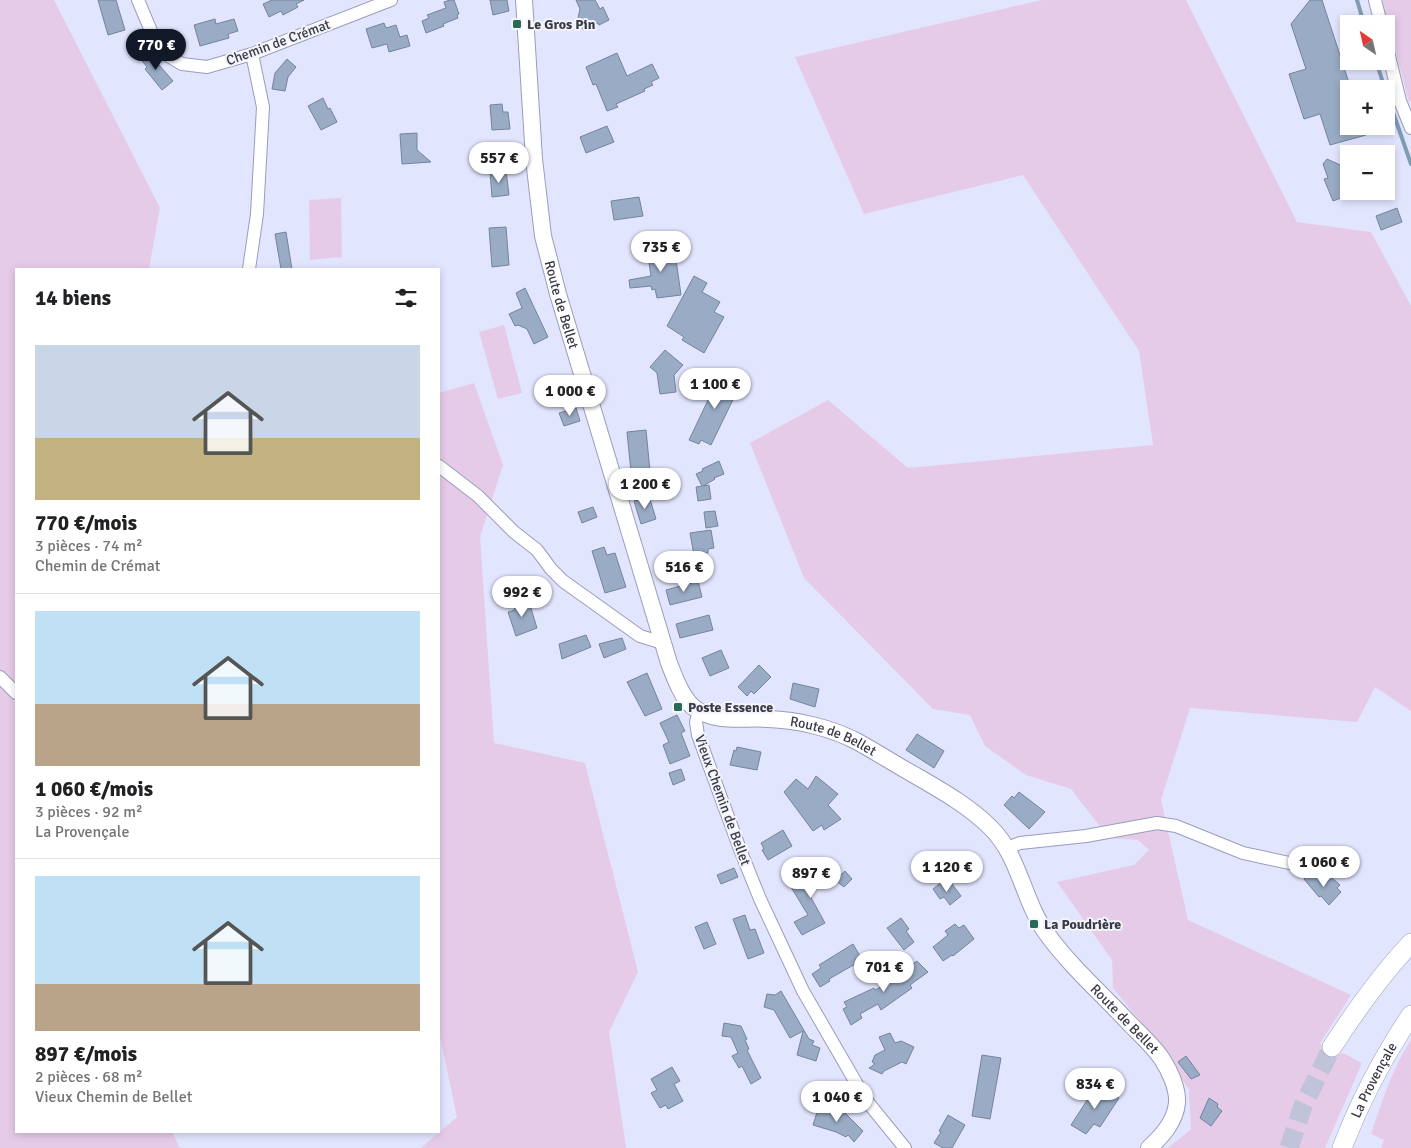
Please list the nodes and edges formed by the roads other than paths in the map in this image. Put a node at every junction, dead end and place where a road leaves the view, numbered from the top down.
1 (138, 0) edge
2 (391, 0) edge
3 (524, 0) edge
4 (1375, 0) edge
5 (1379, 15) edge
6 (252, 54) junction
7 (1392, 70) edge
8 (1411, 128) edge
9 (250, 268) edge
10 (440, 467) edge
11 (663, 644) junction
12 (0, 677) edge
13 (15, 692) edge
14 (699, 711) junction
15 (1007, 848) junction
16 (1339, 869) dead end
17 (1411, 943) edge
18 (1411, 1015) edge
19 (1332, 1047) tunnel mouth
20 (905, 1148) edge
21 (1149, 1148) edge
22 (1342, 1148) edge

1 - 6 street, Chemin de Crémat
2 - 6 street, Chemin de Crémat
3 - 11 main road, Route de Bellet
4 - 5 street
6 - 9 street
7 - 8 street
10 - 11 street
11 - 14 main road, Route de Bellet
12 - 13 street
14 - 15 main road, Route de Bellet
14 - 20 street, Vieux Chemin de Bellet
15 - 16 street
15 - 21 main road, Route de Bellet
17 - 19 highway
18 - 22 highway, La Provençale

